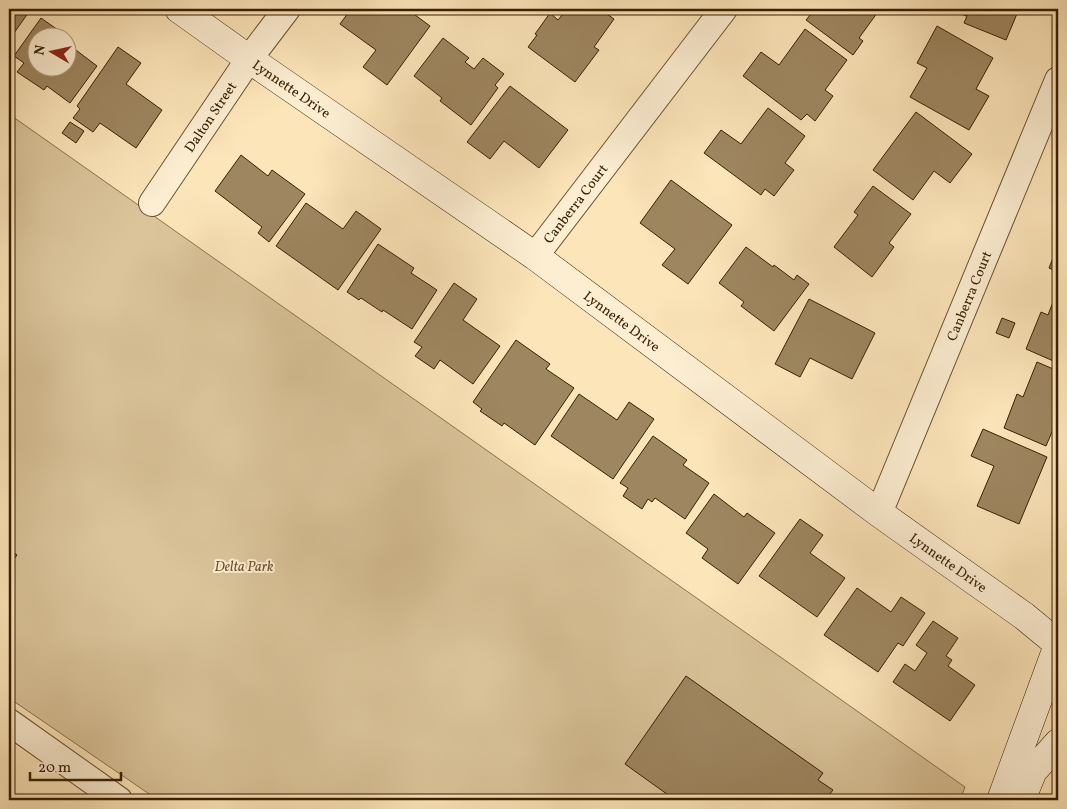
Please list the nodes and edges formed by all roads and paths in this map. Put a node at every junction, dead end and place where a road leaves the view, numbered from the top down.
1 (179, 9) edge
2 (287, 9) edge
3 (724, 9) edge
4 (249, 59) junction
5 (1058, 80) edge
6 (152, 204) dead end
7 (535, 256) junction
8 (879, 513) junction
9 (1058, 644) edge
10 (9, 722) edge
11 (1058, 743) edge
12 (119, 800) edge
13 (1001, 800) edge
14 (1020, 800) edge

1 - 4 street, Lynnette Drive
2 - 4 street, Dalton Street
3 - 7 street, Canberra Court
4 - 6 street, Dalton Street
4 - 7 street, Lynnette Drive
5 - 8 street, Canberra Court
7 - 8 street, Lynnette Drive
8 - 9 street, Lynnette Drive
9 - 13 street
10 - 12 street
11 - 14 street

